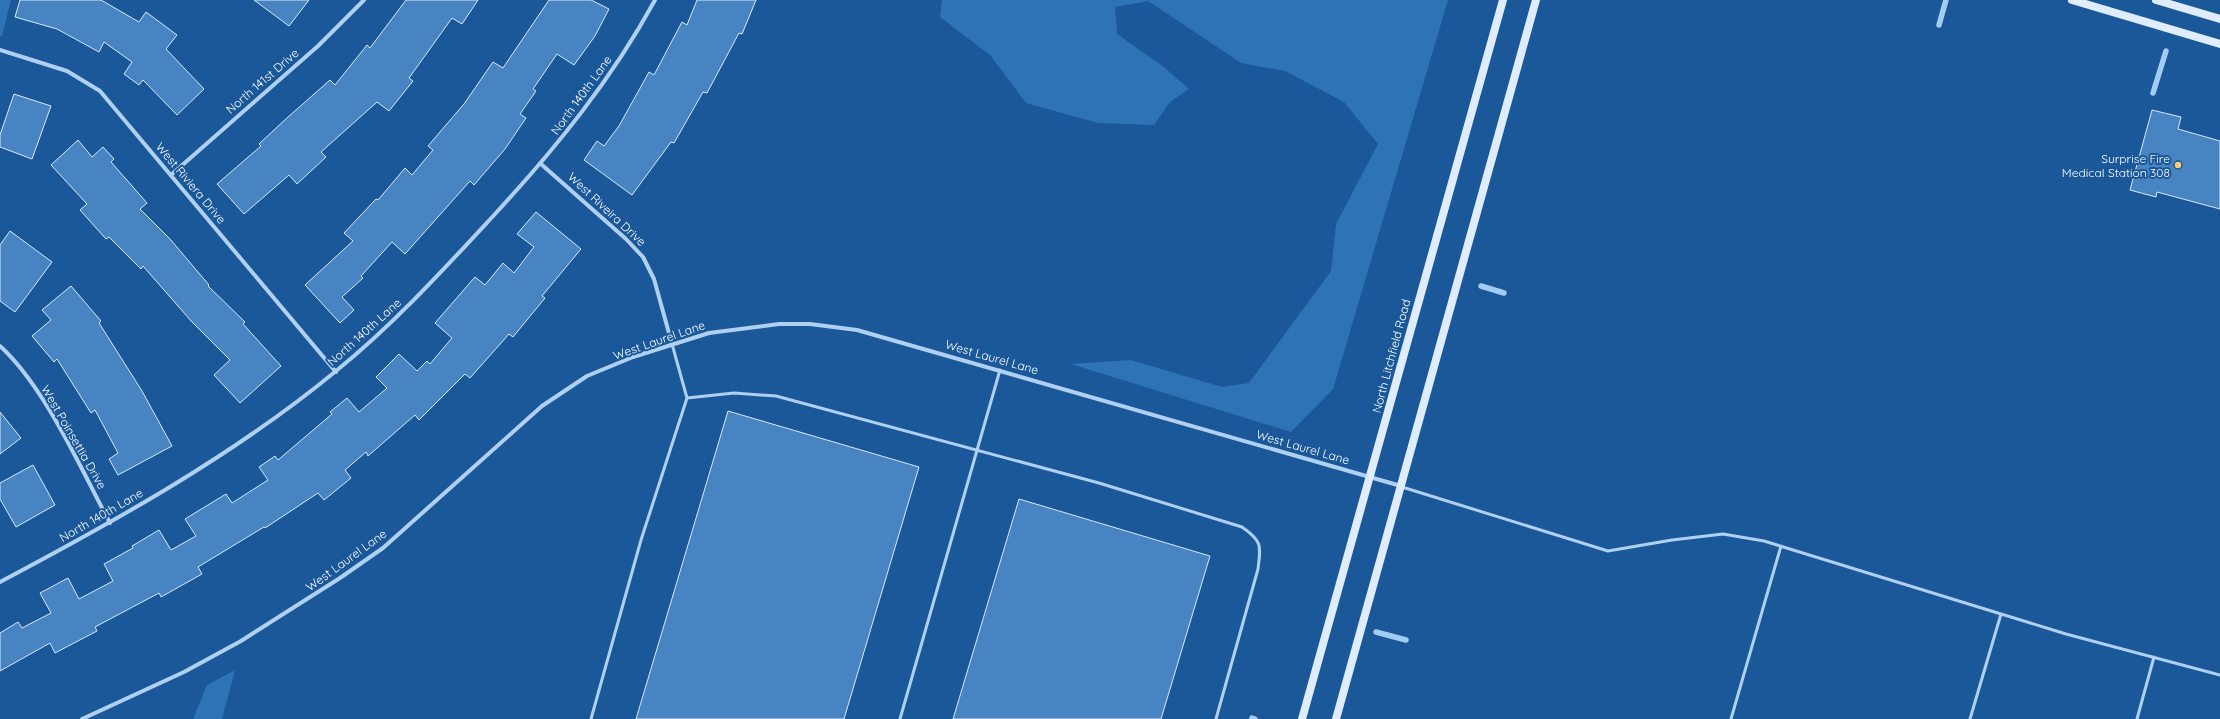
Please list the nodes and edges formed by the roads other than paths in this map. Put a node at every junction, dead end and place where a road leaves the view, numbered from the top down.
1 (364, 0) edge
2 (655, 0) edge
3 (1503, 0) edge
4 (1536, 0) edge
5 (2072, 0) edge
6 (2156, 0) edge
7 (2220, 19) edge
8 (2220, 44) edge
9 (0, 50) edge
10 (541, 164) junction
11 (171, 175) junction
12 (672, 344) junction
13 (0, 346) edge
14 (1000, 370) junction
15 (336, 372) junction
16 (687, 398) junction
17 (978, 450) junction
18 (1370, 477) junction
19 (1402, 486) junction
20 (110, 523) junction
21 (1781, 546) junction
22 (0, 582) edge
23 (2001, 614) junction
24 (2154, 658) junction
25 (2220, 675) edge
26 (82, 719) edge
27 (591, 719) edge
28 (900, 719) edge
29 (1216, 719) edge
30 (1302, 719) edge
31 (1336, 719) edge
32 (1730, 719) edge
33 (1970, 719) edge
34 (2137, 719) edge

1 - 11 street, North 141st Drive
2 - 10 street, North 140th Lane
3 - 18 main road, North Litchfield Road
4 - 19 main road
5 - 8 main road
6 - 7 main road
9 - 11 street, West Riviera Drive
10 - 12 street, West Riveira Drive
10 - 15 street, North 140th Lane
11 - 15 street, West Riviera Drive
12 - 14 street, West Laurel Lane
12 - 16 lane
12 - 26 street, West Laurel Lane
13 - 20 street, West Poinsettia Drive
14 - 17 lane
14 - 18 street, West Laurel Lane
15 - 20 street, North 140th Lane
16 - 17 lane
16 - 27 lane
17 - 28 lane
17 - 29 lane
18 - 19 street, West Laurel Lane
18 - 30 main road, North Litchfield Road
19 - 21 lane
19 - 31 main road
20 - 22 street, North 140th Lane
21 - 23 lane
21 - 32 lane
23 - 24 lane
23 - 33 lane
24 - 25 lane
24 - 34 lane

